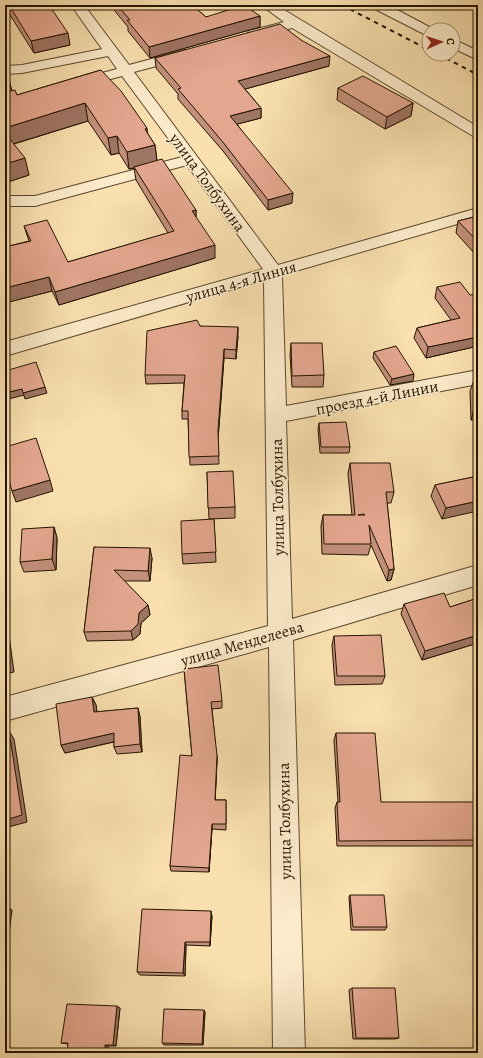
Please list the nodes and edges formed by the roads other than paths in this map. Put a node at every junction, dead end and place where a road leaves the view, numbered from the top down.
1 (77, 5) edge
2 (266, 5) edge
3 (378, 5) edge
4 (294, 23) junction
5 (421, 27) edge
6 (240, 38) edge
7 (461, 47) edge
8 (111, 51) junction
9 (194, 51) edge
10 (478, 56) edge
11 (5, 70) edge
12 (125, 70) junction
13 (65, 88) edge
14 (478, 133) edge
15 (191, 159) junction
16 (5, 201) edge
17 (478, 213) edge
18 (273, 272) junction
19 (5, 349) edge
20 (478, 377) edge
21 (275, 416) junction
22 (478, 575) edge
23 (281, 633) junction
24 (5, 709) edge
25 (289, 1053) edge

1 - 8 street, улица Толбухина
2 - 4 street
3 - 5 street
4 - 6 street
4 - 14 street
7 - 10 street
8 - 11 street
8 - 12 street, улица Толбухина
9 - 12 street
12 - 13 street
12 - 15 street, улица Толбухина
15 - 16 street
15 - 18 street, улица Толбухина
17 - 18 street, улица 4-я Линия
18 - 19 street, улица 4-я Линия
18 - 21 street, улица Толбухина
20 - 21 street, проезд 4-й Линии
21 - 23 street, улица Толбухина
22 - 23 street, улица Менделеева
23 - 24 street, улица Менделеева
23 - 25 street, улица Толбухина

